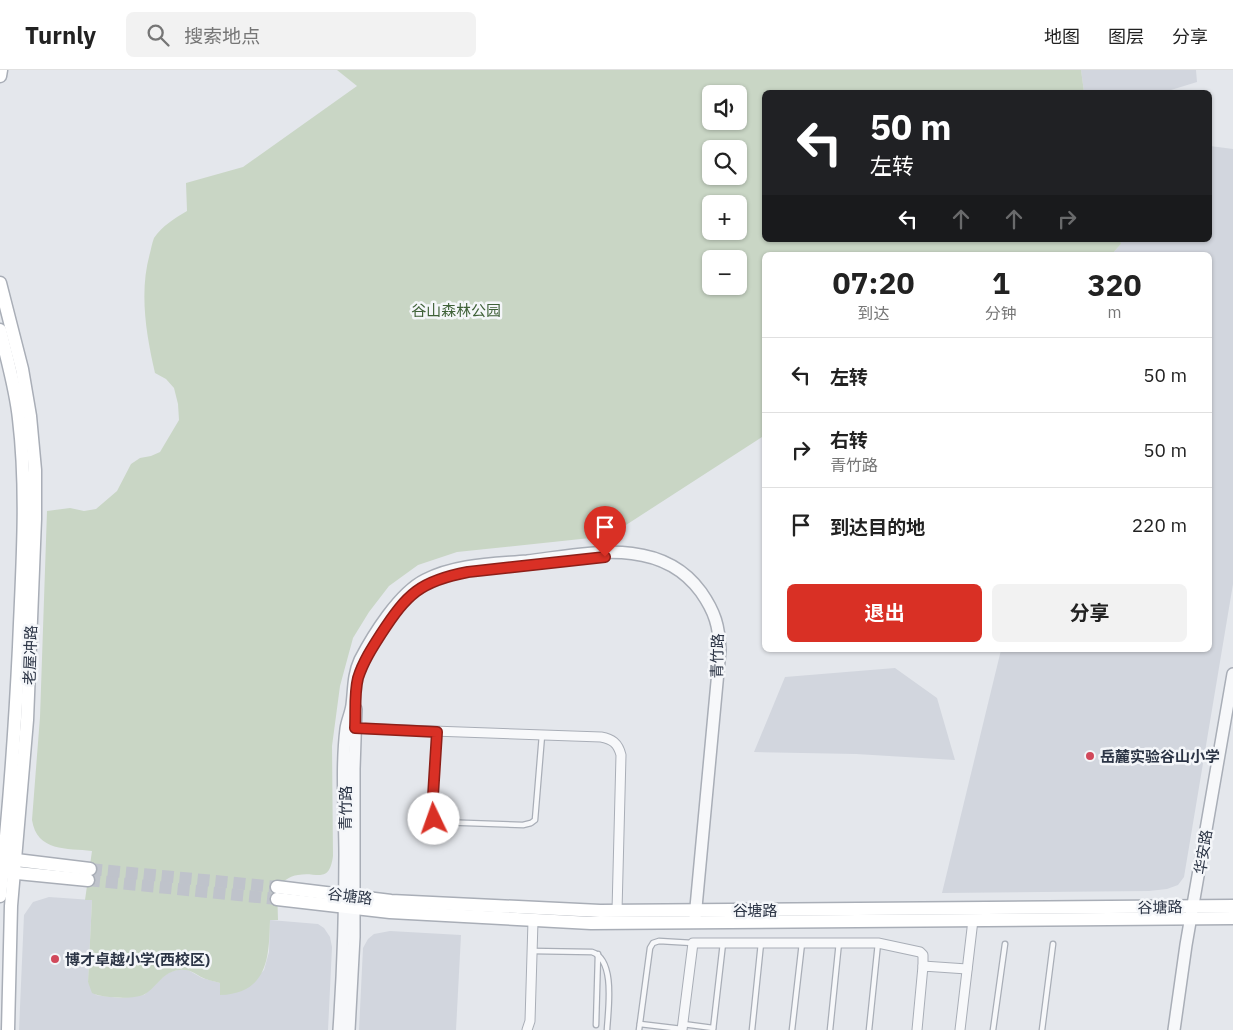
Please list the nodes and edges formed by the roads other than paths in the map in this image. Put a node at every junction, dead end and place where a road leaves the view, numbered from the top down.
1 (1, 70) edge
2 (0, 76) edge
3 (0, 283) edge
4 (0, 330) edge
5 (1233, 674) edge
6 (1233, 710) edge
7 (351, 728) junction
8 (437, 732) junction
9 (542, 735) junction
10 (6, 865) edge
11 (89, 874) tunnel mouth
12 (277, 893) tunnel mouth
13 (0, 896) edge
14 (349, 901) junction
15 (1233, 906) edge
16 (617, 911) junction
17 (1196, 913) junction
18 (694, 916) junction
19 (1233, 918) edge
20 (973, 920) junction
21 (533, 921) junction
22 (839, 942) junction
23 (878, 942) junction
24 (693, 943) junction
25 (723, 943) junction
26 (761, 943) junction
27 (802, 943) junction
28 (1005, 944) dead end
29 (1053, 944) dead end
30 (532, 950) junction
31 (598, 954) junction
32 (923, 966) junction
33 (967, 969) junction
34 (596, 1025) dead end
35 (639, 1027) edge
36 (682, 1028) edge
37 (713, 1029) edge
38 (8, 1030) edge
39 (340, 1030) edge
40 (349, 1030) edge
41 (527, 1030) edge
42 (607, 1030) edge
43 (752, 1030) edge
44 (792, 1030) edge
45 (830, 1030) edge
46 (869, 1030) edge
47 (917, 1030) edge
48 (960, 1030) edge
49 (993, 1030) edge
50 (1042, 1030) edge
51 (1174, 1030) edge
52 (1180, 1030) edge

1 - 2 main road
3 - 10 main road, 老屋冲路
4 - 10 main road, 老屋冲路
5 - 17 street, 华安路
6 - 17 street, 华安路
7 - 8 street
7 - 14 street, 青竹路
7 - 18 street, 青竹路
8 - 9 street
8 - 9 lane
9 - 16 street
10 - 11 main road
10 - 13 main road, 老屋冲路
10 - 38 main road, 老屋冲路
12 - 14 main road, 谷塘路
14 - 16 main road, 谷塘路
14 - 21 main road, 谷塘路
14 - 39 street, 青竹路
14 - 40 street, 青竹路
15 - 17 main road, 谷塘路
16 - 18 main road, 谷塘路
17 - 18 main road, 谷塘路
17 - 19 main road, 谷塘路
17 - 20 main road, 谷塘路
17 - 51 street, 华安路
17 - 52 street, 华安路
18 - 20 main road, 谷塘路
18 - 21 main road, 谷塘路
20 - 33 street
21 - 30 street
22 - 23 street
22 - 27 street
22 - 45 lane
23 - 32 street
23 - 46 lane
24 - 25 street
24 - 35 lane
24 - 36 street
25 - 26 street
25 - 37 lane
26 - 27 street
26 - 43 lane
27 - 44 lane
28 - 49 lane
29 - 50 lane
30 - 31 lane
30 - 41 street
31 - 34 lane
31 - 42 lane
32 - 33 street
32 - 47 street
33 - 48 street
35 - 36 lane
36 - 37 lane

